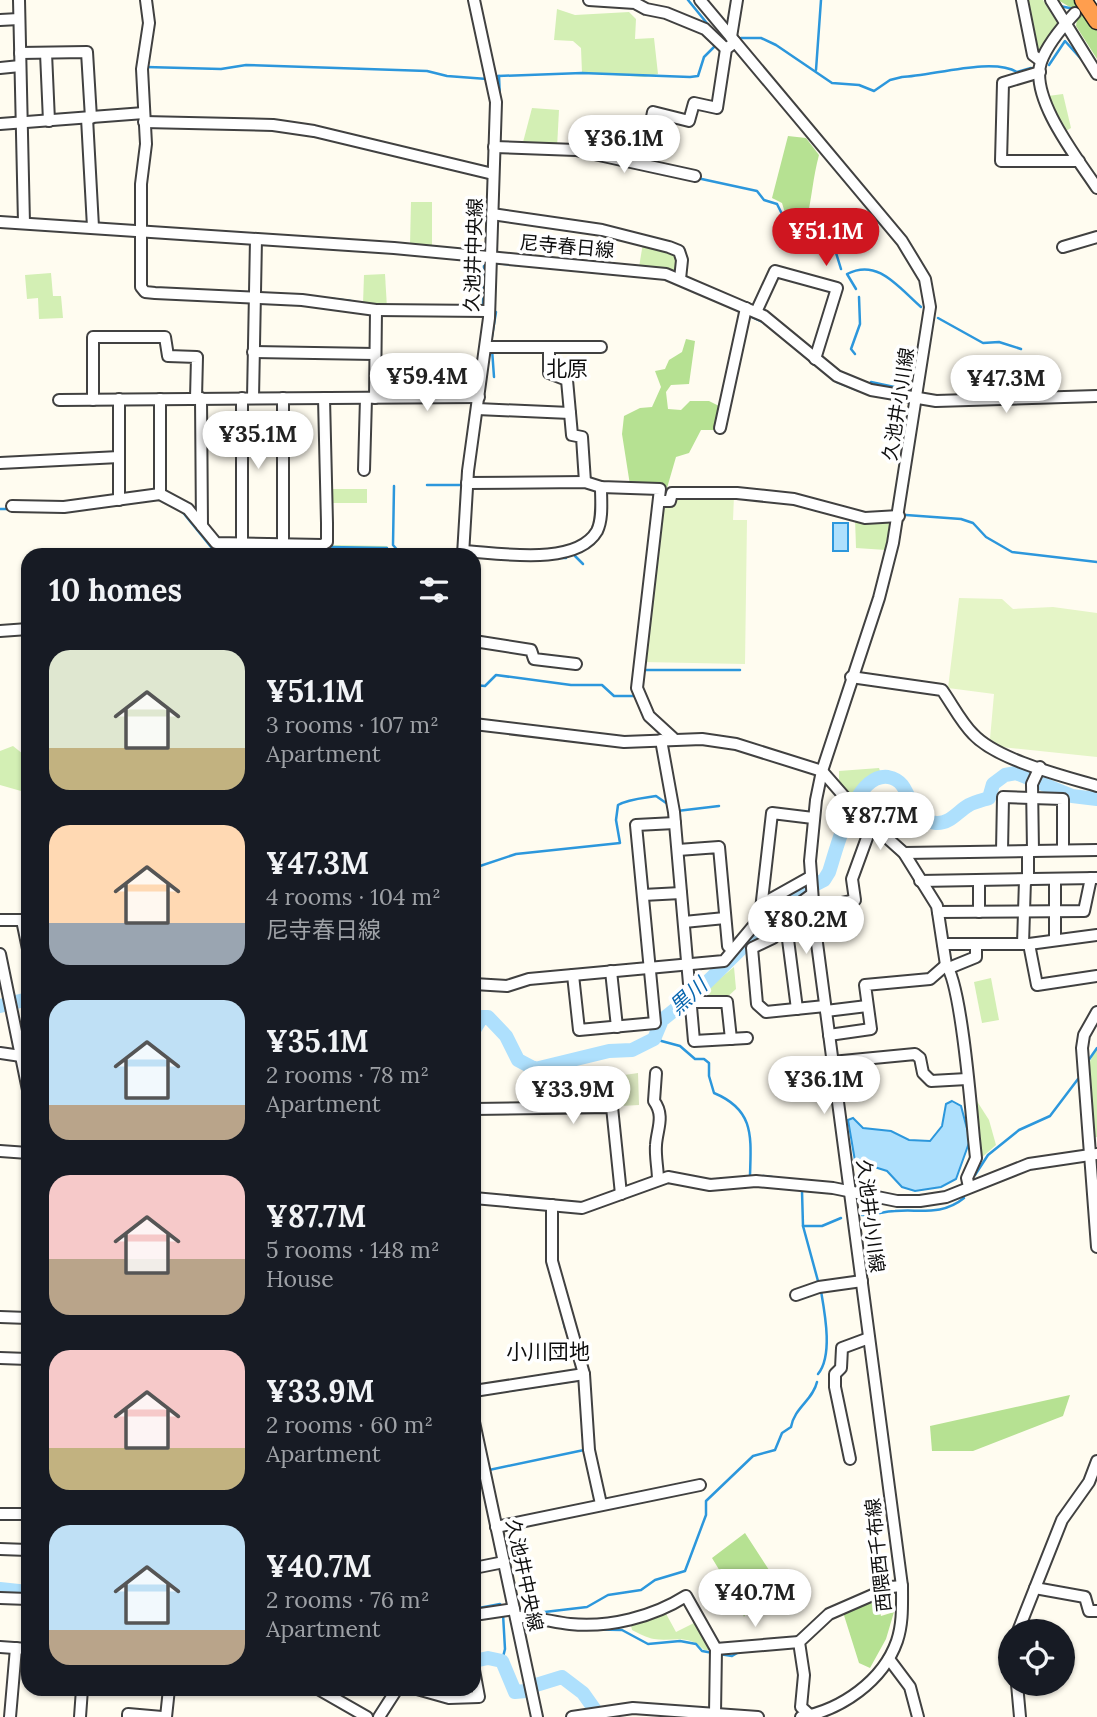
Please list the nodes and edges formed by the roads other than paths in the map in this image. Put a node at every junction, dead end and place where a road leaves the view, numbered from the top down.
1 (19, 0) edge
2 (146, 0) edge
3 (474, 0) edge
4 (589, 0) edge
5 (699, 0) edge
6 (737, 0) edge
7 (1022, 0) edge
8 (1051, 0) edge
9 (1093, 0) edge
10 (1079, 7) edge
11 (1097, 7) edge
12 (19, 19) junction
13 (0, 20) edge
14 (1097, 21) edge
15 (1066, 23) junction
16 (725, 43) junction
17 (46, 52) junction
18 (20, 53) junction
19 (20, 66) junction
20 (1041, 66) junction
21 (0, 68) edge
22 (1097, 74) edge
23 (89, 118) junction
24 (146, 119) junction
25 (49, 121) junction
26 (23, 123) junction
27 (0, 124) edge
28 (494, 147) junction
29 (1079, 161) junction
30 (643, 163) junction
31 (493, 174) junction
32 (695, 176) dead end
33 (1097, 188) edge
34 (492, 214) junction
35 (0, 222) edge
36 (24, 223) junction
37 (93, 227) junction
38 (142, 231) junction
39 (1097, 237) edge
40 (256, 239) junction
41 (1063, 247) dead end
42 (490, 256) junction
43 (680, 279) junction
44 (253, 295) junction
45 (376, 310) junction
46 (487, 311) junction
47 (748, 312) junction
48 (490, 347) junction
49 (549, 347) junction
50 (601, 347) dead end
51 (253, 352) junction
52 (375, 354) junction
53 (815, 359) junction
54 (1097, 396) edge
55 (479, 397) junction
56 (199, 398) junction
57 (248, 398) junction
58 (283, 398) junction
59 (324, 398) junction
60 (370, 398) junction
61 (119, 399) junction
62 (160, 399) junction
63 (916, 399) junction
64 (59, 400) dead end
65 (93, 400) junction
66 (477, 410) junction
67 (570, 414) junction
68 (720, 428) dead end
69 (119, 457) junction
70 (0, 463) edge
71 (364, 470) dead end
72 (585, 482) junction
73 (467, 483) junction
74 (601, 487) junction
75 (160, 494) junction
76 (118, 500) junction
77 (661, 501) junction
78 (12, 506) dead end
79 (899, 516) junction
80 (202, 526) junction
81 (242, 544) junction
82 (283, 544) junction
83 (463, 548) edge
84 (481, 553) edge
85 (21, 630) edge
86 (0, 631) edge
87 (481, 642) edge
88 (576, 664) dead end
89 (851, 677) junction
90 (481, 724) edge
91 (667, 739) junction
92 (822, 771) junction
93 (1036, 776) junction
94 (1097, 786) edge
95 (1033, 798) junction
96 (813, 818) junction
97 (675, 823) junction
98 (872, 824) junction
99 (678, 850) junction
100 (1063, 850) junction
101 (1097, 850) edge
102 (1002, 851) junction
103 (1031, 851) junction
104 (904, 853) junction
105 (1094, 878) edge
106 (1055, 879) junction
107 (979, 880) junction
108 (1027, 880) junction
109 (920, 881) junction
110 (811, 886) junction
111 (681, 893) junction
112 (643, 895) junction
113 (762, 904) junction
114 (813, 909) junction
115 (1055, 911) junction
116 (938, 912) junction
117 (979, 912) junction
118 (1024, 912) junction
119 (781, 917) junction
120 (725, 918) junction
121 (0, 920) edge
122 (21, 920) edge
123 (684, 922) junction
124 (1097, 935) edge
125 (1055, 940) junction
126 (943, 944) junction
127 (976, 944) junction
128 (1026, 944) junction
129 (732, 950) junction
130 (0, 954) edge
131 (687, 964) junction
132 (948, 966) junction
133 (650, 967) junction
134 (611, 971) junction
135 (573, 975) junction
136 (1097, 976) edge
137 (481, 984) edge
138 (691, 1001) junction
139 (867, 1006) junction
140 (797, 1009) junction
141 (825, 1009) junction
142 (1097, 1012) edge
143 (617, 1027) junction
144 (829, 1035) junction
145 (747, 1038) dead end
146 (731, 1039) junction
147 (0, 1053) edge
148 (21, 1056) joint
149 (832, 1062) junction
150 (656, 1073) dead end
151 (967, 1079) junction
152 (481, 1109) edge
153 (0, 1152) edge
154 (21, 1153) edge
155 (1093, 1154) edge
156 (658, 1180) junction
157 (969, 1187) junction
158 (621, 1194) junction
159 (851, 1194) junction
160 (481, 1199) edge
161 (552, 1206) junction
162 (1097, 1247) edge
163 (862, 1281) junction
164 (796, 1295) dead end
165 (0, 1317) edge
166 (21, 1318) edge
167 (869, 1338) junction
168 (0, 1358) edge
169 (21, 1359) edge
170 (580, 1374) junction
171 (481, 1390) edge
172 (481, 1456) edge
173 (850, 1459) dead end
174 (1097, 1461) edge
175 (1093, 1483) edge
176 (700, 1485) dead end
177 (601, 1504) junction
178 (0, 1514) edge
179 (21, 1514) edge
180 (496, 1527) junction
181 (0, 1549) edge
182 (21, 1550) edge
183 (504, 1562) junction
184 (481, 1567) edge
185 (902, 1586) junction
186 (1035, 1588) junction
187 (0, 1598) edge
188 (21, 1599) edge
189 (1097, 1611) edge
190 (509, 1612) junction
191 (481, 1614) edge
192 (1023, 1619) edge
193 (799, 1642) junction
194 (0, 1647) edge
195 (16, 1648) junction
196 (21, 1648) edge
197 (716, 1652) junction
198 (889, 1659) junction
199 (82, 1696) edge
200 (168, 1696) edge
201 (330, 1696) edge
202 (392, 1696) edge
203 (442, 1696) edge
204 (479, 1696) edge
205 (1018, 1696) edge
206 (5, 1701) edge
207 (715, 1713) junction
208 (808, 1716) edge
209 (10, 1717) edge
210 (80, 1717) edge
211 (128, 1717) edge
212 (164, 1717) edge
213 (367, 1717) edge
214 (379, 1717) edge
215 (537, 1717) edge
216 (572, 1717) edge
217 (758, 1717) edge
218 (918, 1717) edge
219 (1020, 1717) edge

1 - 12 street
2 - 24 street
3 - 28 street, 久池井中央線
4 - 16 street
5 - 16 street, 久池井小川線
6 - 16 street
7 - 20 street
8 - 15 street
9 - 11 highway
10 - 14 highway
10 - 15 street
12 - 13 street
12 - 18 street
15 - 20 street
15 - 22 street
16 - 30 street
16 - 63 street, 久池井小川線
17 - 18 street
17 - 23 street
17 - 25 street
18 - 19 street
19 - 21 street
19 - 26 street
20 - 29 street
20 - 29 street
23 - 24 street
23 - 25 street
23 - 37 street
24 - 31 street
24 - 38 street
25 - 26 street
26 - 27 street
26 - 36 street
28 - 30 street
28 - 31 street, 久池井中央線
29 - 33 street
30 - 32 street
31 - 34 street, 久池井中央線
34 - 42 street, 久池井中央線
34 - 43 street
35 - 36 street, 尼寺春日線
36 - 37 street, 尼寺春日線
37 - 38 street, 尼寺春日線
38 - 40 street, 尼寺春日線
38 - 44 street
39 - 41 street
40 - 42 street, 尼寺春日線
40 - 44 street
42 - 43 street, 尼寺春日線
42 - 46 street, 久池井中央線
43 - 47 street, 尼寺春日線
44 - 45 street
44 - 51 street
45 - 46 street
45 - 52 street
46 - 48 street, 久池井中央線
47 - 53 street, 尼寺春日線
47 - 53 street
47 - 68 street
48 - 49 street
48 - 55 street, 久池井中央線
49 - 50 street
49 - 67 street
51 - 52 street
51 - 57 street
52 - 60 street
53 - 63 street, 尼寺春日線
54 - 63 street, 尼寺春日線
55 - 60 street
55 - 66 street, 久池井中央線
56 - 57 street
56 - 62 street
56 - 65 street
56 - 80 street
57 - 58 street
57 - 81 street
58 - 59 street
58 - 82 street
59 - 60 street
59 - 82 street
60 - 71 street
61 - 62 street
61 - 65 street
61 - 69 street
62 - 75 street
63 - 79 street, 久池井小川線
64 - 65 street
66 - 67 street
66 - 73 street, 久池井中央線
67 - 72 street
69 - 70 street
69 - 76 street
72 - 73 street
72 - 74 street
73 - 83 street, 久池井中央線
74 - 77 street
74 - 84 street
75 - 76 street
75 - 80 street
76 - 78 street
77 - 79 street
77 - 91 street
79 - 89 street, 久池井小川線
80 - 81 street
81 - 82 street
85 - 86 street
87 - 88 street
89 - 92 street, 久池井小川線
89 - 93 street
90 - 91 street
91 - 92 street
91 - 97 street
92 - 96 street, 久池井小川線
92 - 98 street
93 - 94 street
93 - 95 street
95 - 100 street
95 - 102 street
95 - 103 street
96 - 110 street, 久池井小川線
96 - 113 street
97 - 99 street
97 - 112 street
98 - 104 street
98 - 114 street
99 - 111 street
99 - 120 street
100 - 101 street
100 - 103 street
102 - 103 street
102 - 104 street
103 - 108 street
104 - 109 street
105 - 106 street
105 - 115 street
106 - 108 street
106 - 115 street
107 - 108 street
107 - 109 street
107 - 117 street
108 - 118 street
109 - 116 street
110 - 113 street
110 - 114 street, 久池井小川線
110 - 119 street
111 - 112 street
111 - 123 street
112 - 133 street
113 - 129 street
114 - 141 street, 久池井小川線
115 - 118 street
115 - 125 street
116 - 117 street
116 - 126 street
117 - 118 street
118 - 128 street
119 - 140 street
119 - 140 street
120 - 123 street
120 - 129 street
121 - 122 street
123 - 131 street
124 - 125 street
125 - 128 street
126 - 127 street
126 - 132 street
127 - 128 street
127 - 132 street
128 - 136 street
129 - 131 street
130 - 148 street
131 - 133 street
131 - 138 street
132 - 139 street
132 - 151 street
133 - 134 street
133 - 143 street
134 - 135 street
134 - 143 street
135 - 137 street
135 - 143 street
138 - 146 street
138 - 146 street
139 - 141 street
139 - 144 street
140 - 141 street
141 - 144 street, 久池井小川線
142 - 155 street
144 - 149 street, 久池井小川線
145 - 146 street
147 - 148 street
149 - 151 street
149 - 159 street, 久池井小川線
150 - 156 street
151 - 157 street
152 - 158 street
153 - 154 street
155 - 157 street
155 - 162 street
156 - 158 street
156 - 159 street
157 - 159 street
158 - 161 street
159 - 163 street, 久池井小川線
160 - 161 street
161 - 170 street
163 - 164 street
163 - 167 street, 久池井小川線
165 - 166 street
167 - 173 street
167 - 185 street, 西隈西千布線
168 - 169 street
170 - 171 street
170 - 177 street
172 - 180 street, 久池井中央線
174 - 175 street
175 - 186 street
176 - 177 street
177 - 180 street
178 - 179 street
180 - 183 street, 久池井中央線
181 - 182 street
183 - 184 street
183 - 190 street, 久池井中央線
185 - 193 street
185 - 198 street, 西隈西千布線
186 - 189 street
186 - 192 street
187 - 188 street
190 - 191 street
190 - 197 street
190 - 215 street, 久池井中央線
193 - 197 street
193 - 208 street
194 - 195 street
195 - 196 street
195 - 206 street
197 - 207 street
198 - 208 street, 西隈西千布線
198 - 218 street
199 - 210 street
200 - 212 street
201 - 213 street
202 - 214 street
203 - 204 street
205 - 219 street
206 - 209 street
207 - 216 street
207 - 217 street
211 - 212 street

